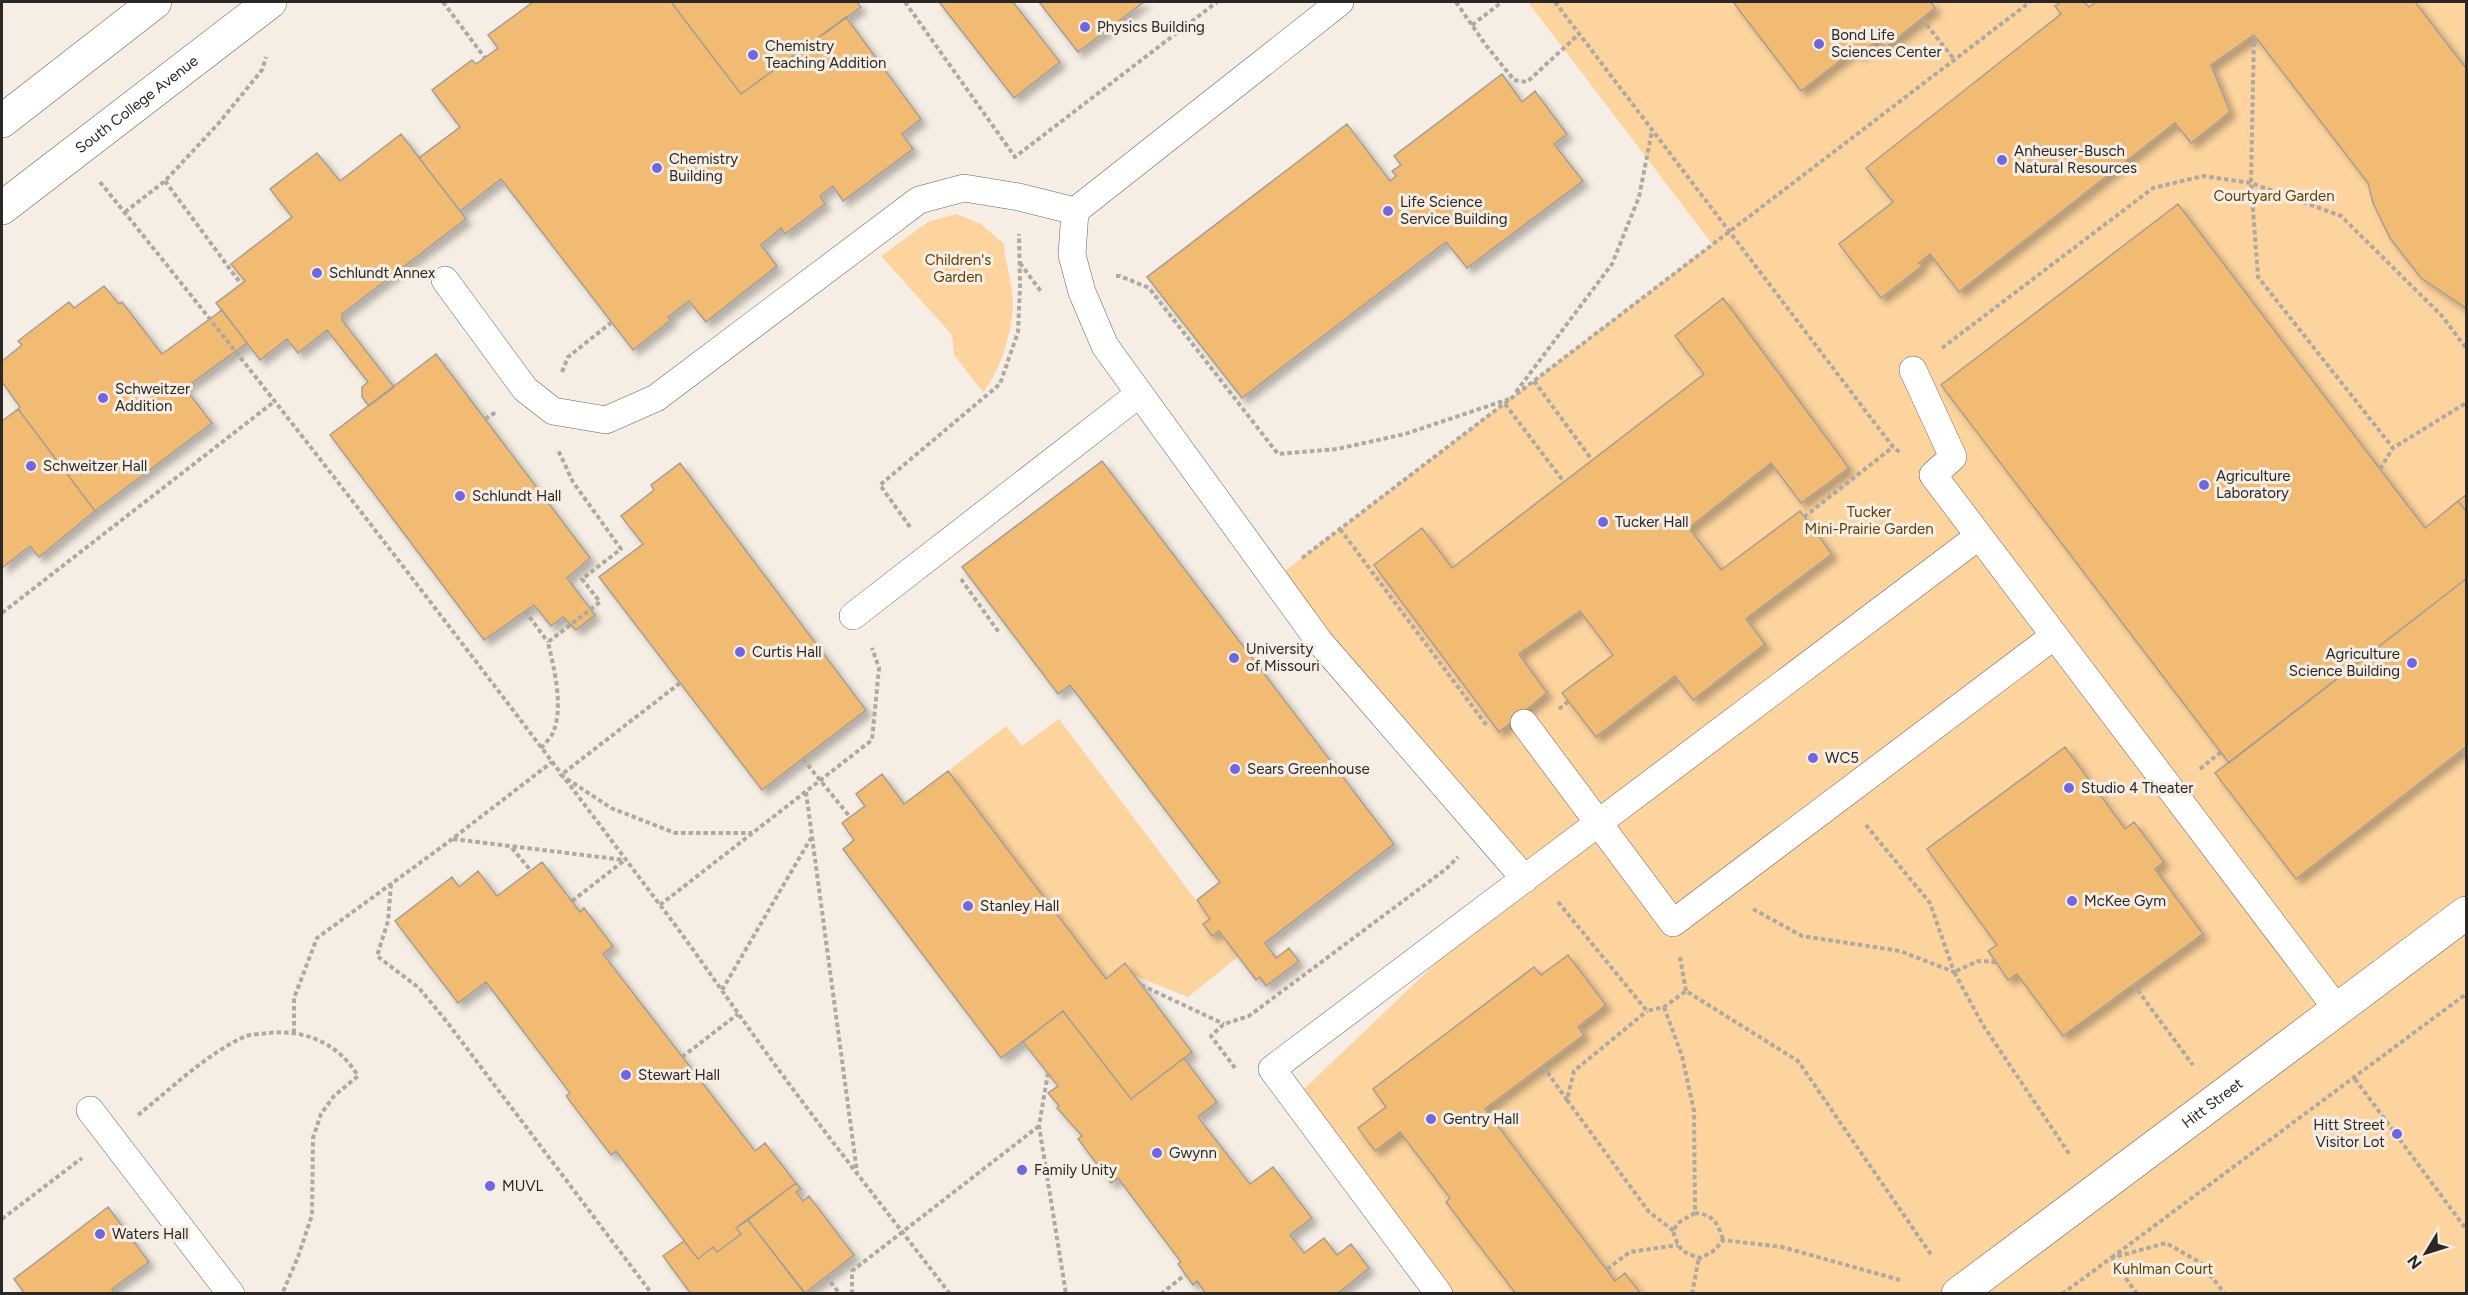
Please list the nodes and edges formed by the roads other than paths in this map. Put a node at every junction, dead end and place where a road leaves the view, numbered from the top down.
1 (155, 2) edge
2 (270, 2) edge
3 (1340, 2) edge
4 (2, 120) edge
5 (2, 208) edge
6 (1075, 211) junction
7 (445, 280) dead end
8 (1913, 370) road end
9 (1139, 394) junction
10 (1979, 536) junction
11 (853, 616) road end
12 (2054, 636) junction
13 (1524, 723) dead end
14 (1599, 822) junction
15 (1525, 879) junction
16 (2466, 913) edge
17 (2337, 1009) junction
18 (90, 1110) dead end
19 (231, 1293) edge
20 (1439, 1293) edge
21 (1958, 1293) edge

1 - 4 street
2 - 5 street, South College Avenue
3 - 6 lane
6 - 7 lane
6 - 9 lane
8 - 10 lane
9 - 11 lane
9 - 15 lane
10 - 12 lane
10 - 14 lane
12 - 14 lane
12 - 17 lane
13 - 14 lane
14 - 15 lane
15 - 20 lane
16 - 17 street, Hitt Street
17 - 21 street, Hitt Street
18 - 19 lane

